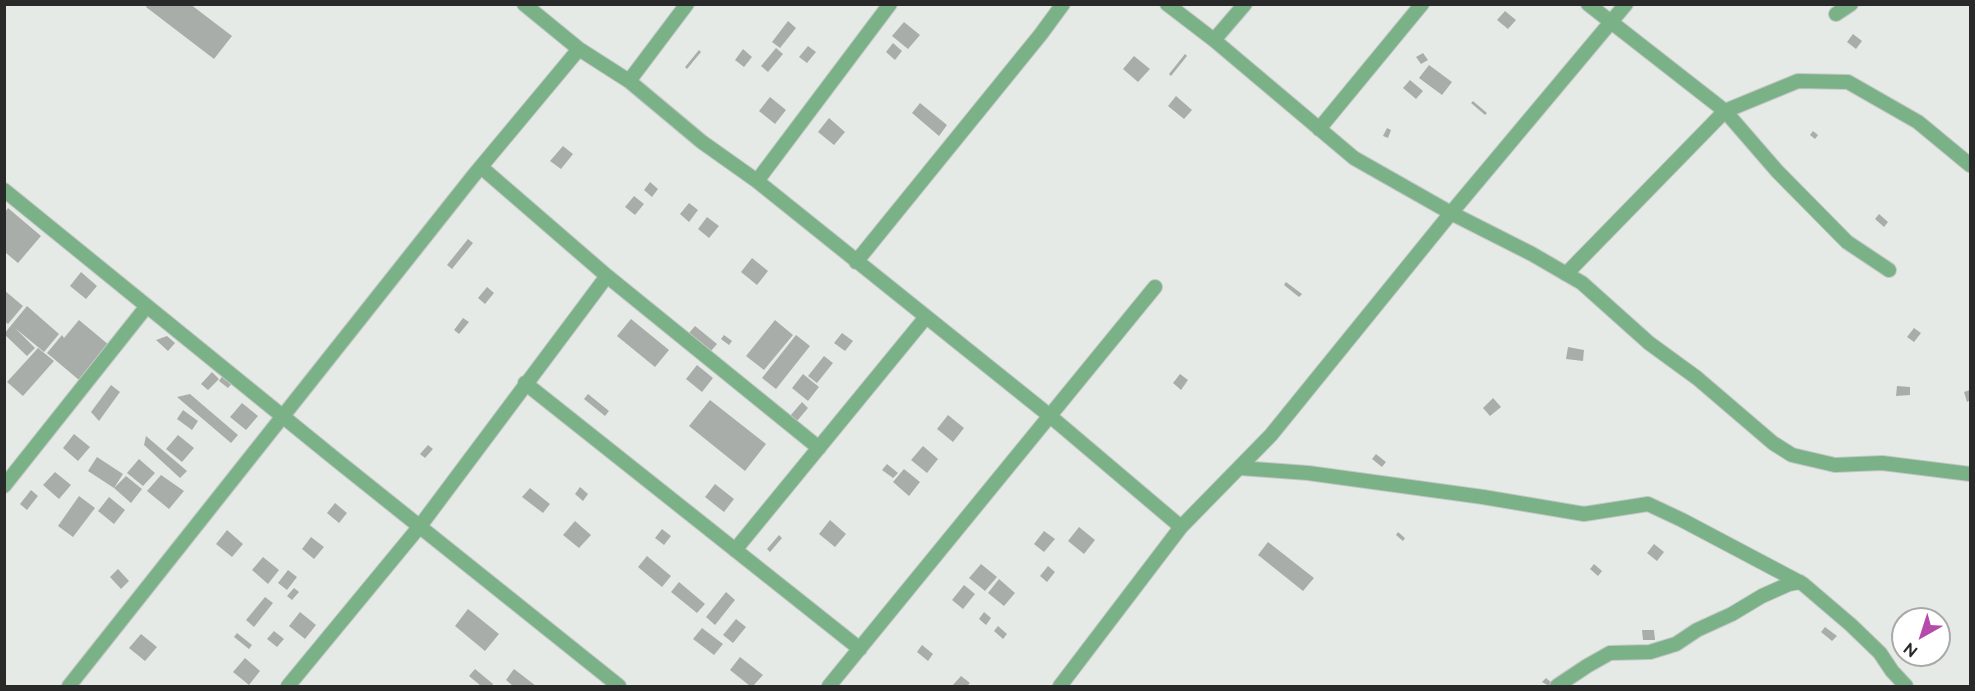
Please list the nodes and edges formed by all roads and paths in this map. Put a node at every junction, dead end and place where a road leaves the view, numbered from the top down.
1 (524, 4) edge
2 (687, 4) edge
3 (890, 4) edge
4 (1063, 4) edge
5 (1167, 4) edge
6 (1245, 4) edge
7 (1422, 4) edge
8 (1588, 4) edge
9 (1626, 4) edge
10 (1851, 4) edge
11 (1836, 14) dead end
12 (1611, 22) junction
13 (1214, 40) junction
14 (579, 49) junction
15 (629, 81) junction
16 (1725, 111) junction
17 (1319, 129) junction
18 (1971, 165) edge
19 (481, 167) junction
20 (757, 181) junction
21 (4, 190) edge
22 (1451, 213) junction
23 (856, 262) junction
24 (1889, 270) dead end
25 (1566, 274) junction
26 (607, 276) junction
27 (1155, 287) dead end
28 (147, 306) junction
29 (926, 317) junction
30 (525, 383) junction
31 (1050, 416) junction
32 (283, 417) junction
33 (819, 448) junction
34 (1240, 468) junction
35 (1971, 474) edge
36 (4, 486) edge
37 (420, 526) junction
38 (1181, 527) junction
39 (735, 550) junction
40 (1800, 582) junction
41 (860, 649) junction
42 (69, 687) edge
43 (288, 687) edge
44 (618, 687) edge
45 (829, 687) edge
46 (1060, 687) edge
47 (1557, 687) edge
48 (1906, 687) edge

1 - 14 street
2 - 15 street
3 - 20 street
4 - 23 street
5 - 13 street
6 - 13 street
7 - 17 street
8 - 12 street
9 - 12 street
10 - 11 street
12 - 16 street
12 - 22 street
13 - 17 street
14 - 15 street
14 - 19 street
15 - 20 street
16 - 18 street
16 - 24 street
16 - 25 street
17 - 22 street
19 - 26 street
19 - 32 street
20 - 23 street
21 - 28 street
22 - 25 street
22 - 34 street
23 - 29 street
25 - 35 street
26 - 30 street
26 - 33 street
27 - 31 street
28 - 32 street
28 - 36 street
29 - 31 street
29 - 33 street
30 - 37 street
30 - 39 street
31 - 38 street
31 - 41 street
32 - 37 street
32 - 42 street
33 - 39 street
34 - 38 street
34 - 40 street
37 - 43 street
37 - 44 street
38 - 46 street
39 - 41 street
40 - 47 street
40 - 48 street
41 - 45 street

